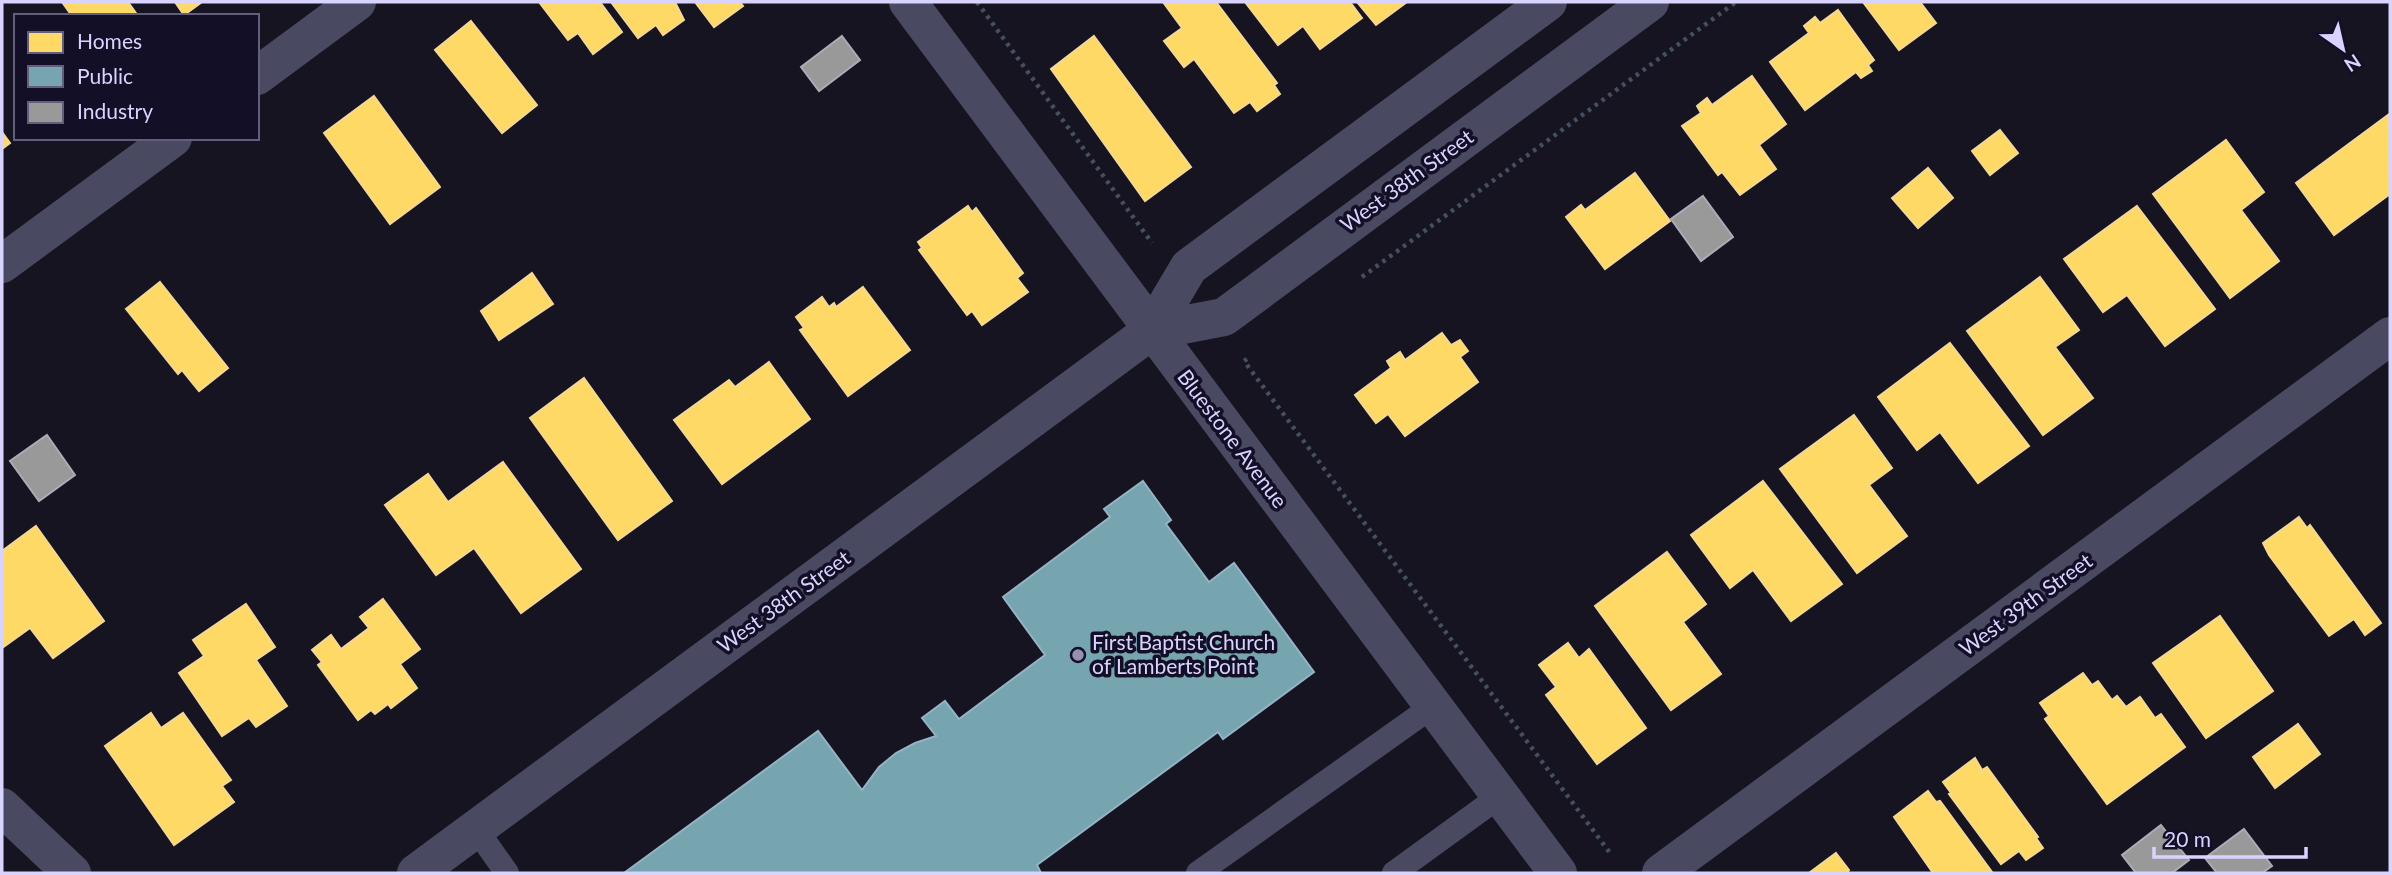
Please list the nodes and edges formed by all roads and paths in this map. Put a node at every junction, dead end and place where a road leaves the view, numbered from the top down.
1 (357, 2) edge
2 (908, 2) edge
3 (977, 2) edge
4 (1548, 2) edge
5 (1650, 2) edge
6 (1737, 2) edge
7 (259, 75) edge
8 (170, 140) edge
9 (1163, 236) dead end
10 (2, 264) edge
11 (1353, 283) dead end
12 (1151, 331) junction
13 (2390, 336) edge
14 (1255, 353) dead end
15 (1433, 706) junction
16 (1500, 796) junction
17 (6, 820) edge
18 (476, 829) junction
19 (1610, 853) dead end
20 (72, 873) edge
21 (416, 873) edge
22 (507, 873) edge
23 (1198, 873) edge
24 (1394, 873) edge
25 (1558, 873) edge
26 (1661, 873) edge

1 - 7 street
2 - 12 street, Bluestone Avenue
3 - 9 path
4 - 12 street, West 38th Street
5 - 12 street, West 38th Street
6 - 11 path
8 - 10 street
12 - 15 street, Bluestone Avenue
12 - 18 street, West 38th Street
13 - 26 street, West 39th Street
14 - 19 path
15 - 16 street, Bluestone Avenue
15 - 23 lane
16 - 24 lane
16 - 25 street, Bluestone Avenue
17 - 20 street
18 - 21 street, West 38th Street
18 - 22 lane

